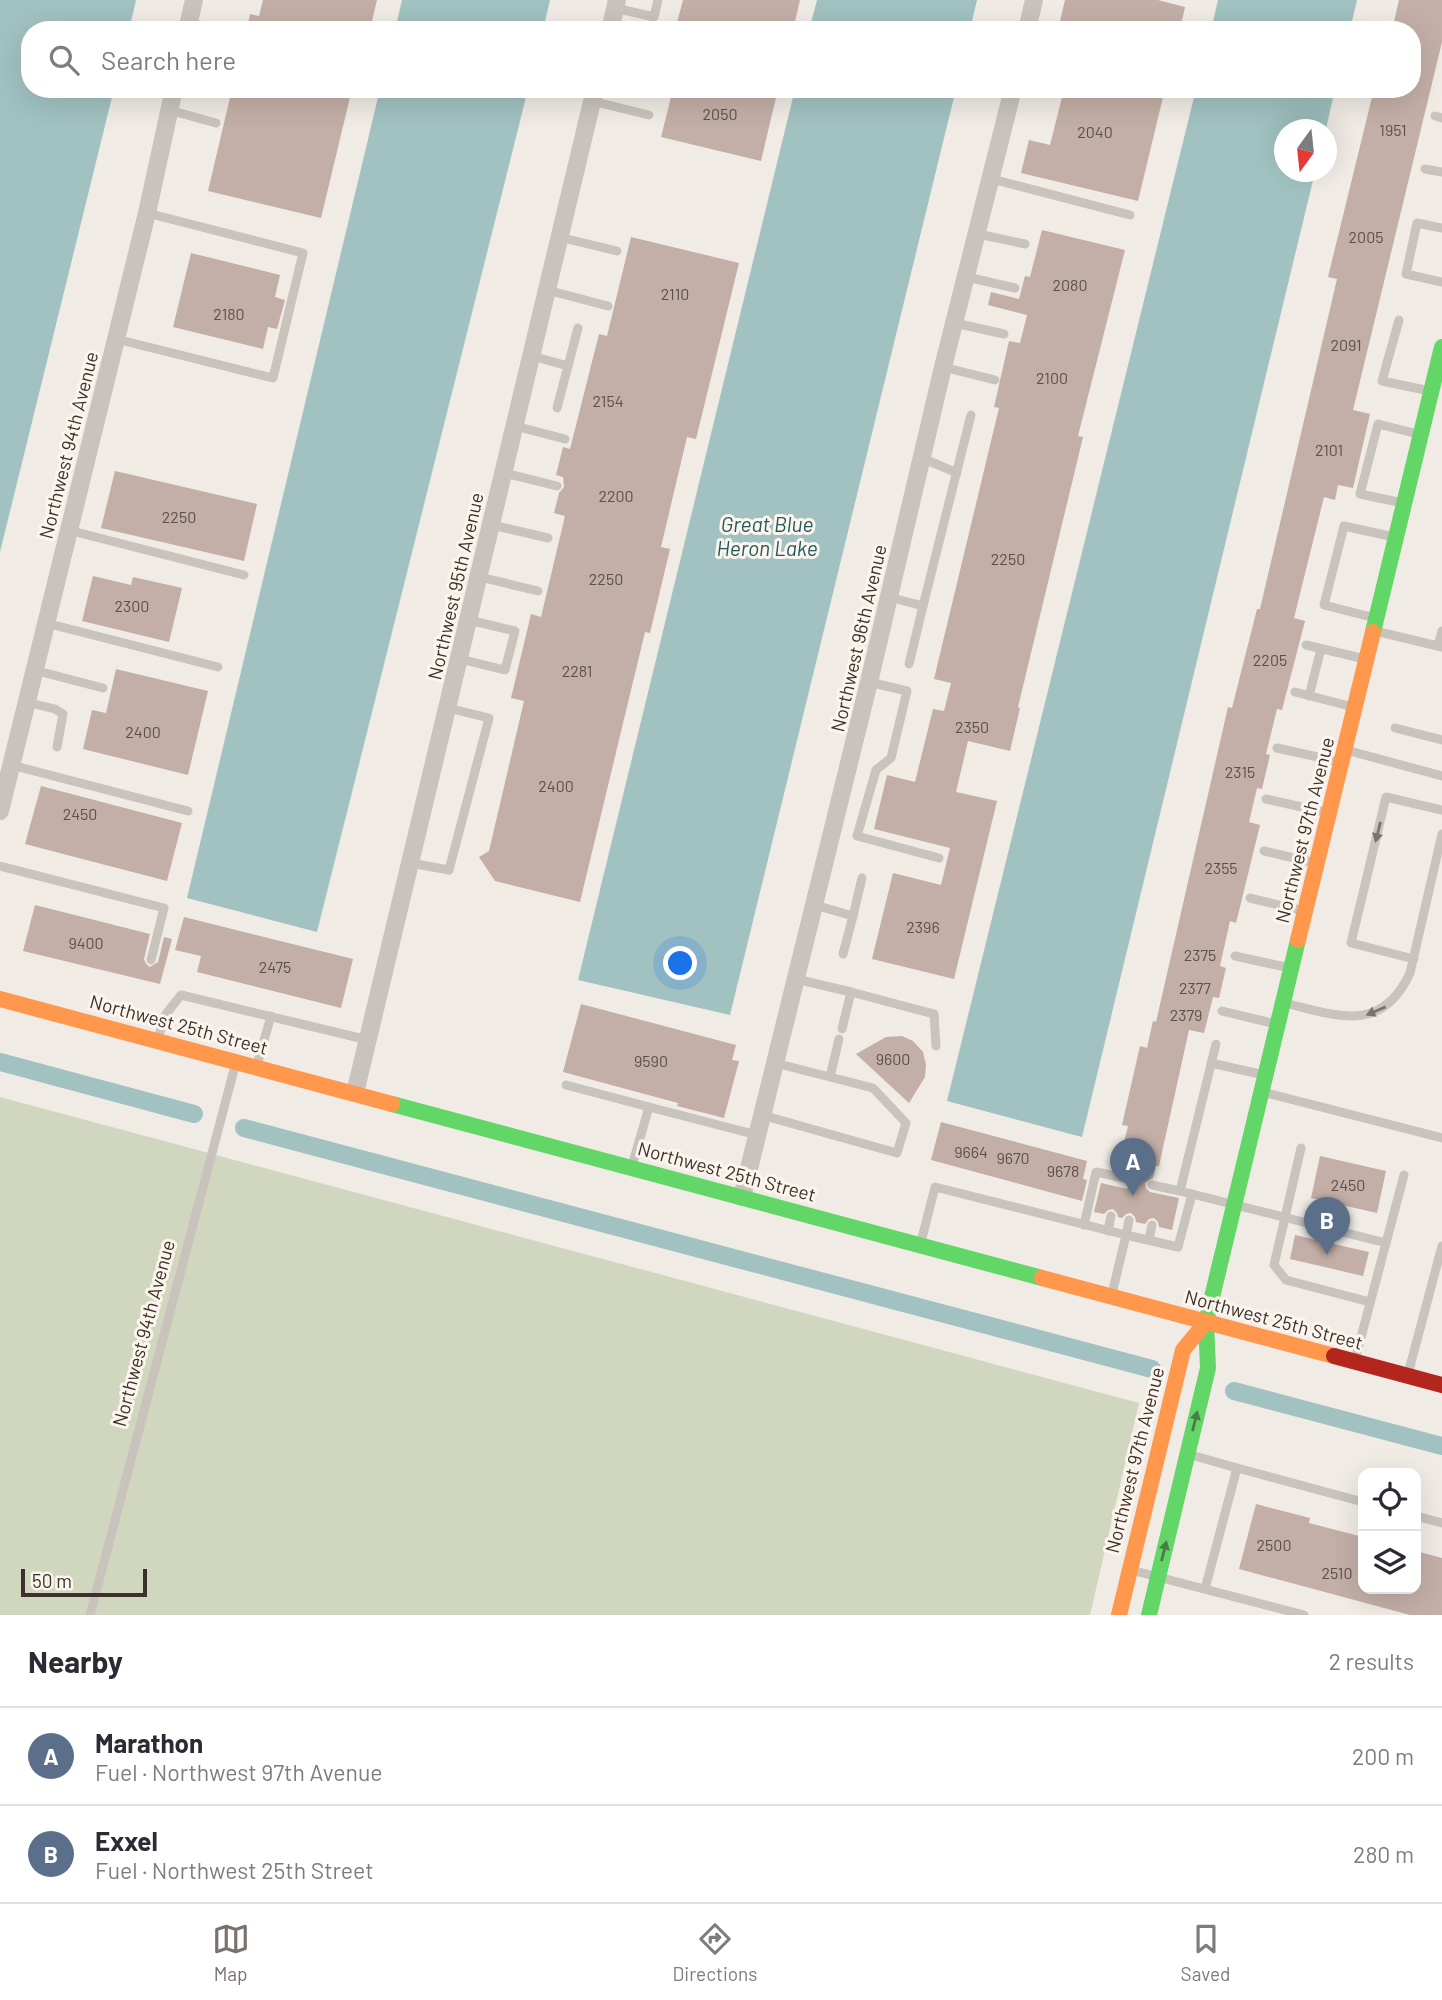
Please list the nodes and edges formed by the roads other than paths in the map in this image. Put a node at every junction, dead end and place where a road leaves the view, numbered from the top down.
1 (194, 0) edge
2 (658, 0) edge
3 (1034, 0) edge
4 (616, 4) edge
5 (189, 21) edge
6 (1029, 21) edge
7 (172, 98) edge
8 (593, 98) edge
9 (602, 98) edge
10 (1011, 98) edge
11 (169, 110) junction
12 (649, 115) dead end
13 (216, 123) dead end
14 (1425, 169) dead end
15 (1442, 172) edge
16 (992, 180) junction
17 (147, 213) junction
18 (1130, 215) dead end
19 (1442, 228) edge
20 (978, 234) junction
21 (559, 237) junction
22 (1025, 244) dead end
23 (617, 251) dead end
24 (967, 277) junction
25 (1442, 282) edge
26 (1014, 288) dead end
27 (547, 290) junction
28 (608, 306) dead end
29 (1399, 320) dead end
30 (955, 323) junction
31 (578, 328) dead end
32 (1004, 334) dead end
33 (116, 338) junction
34 (1442, 347) edge
35 (532, 356) junction
36 (568, 366) junction
37 (943, 367) junction
38 (995, 380) dead end
39 (1436, 382) edge
40 (557, 408) dead end
41 (971, 415) dead end
42 (515, 426) junction
43 (1421, 435) junction
44 (565, 439) dead end
45 (922, 458) junction
46 (504, 473) junction
47 (957, 473) junction
48 (557, 486) dead end
49 (1404, 504) junction
50 (492, 525) junction
51 (68, 530) junction
52 (548, 538) dead end
53 (1396, 538) junction
54 (244, 575) dead end
55 (480, 577) junction
56 (538, 591) dead end
57 (889, 597) junction
58 (923, 606) junction
59 (469, 620) junction
60 (46, 623) junction
61 (1375, 625) junction
62 (1442, 631) edge
63 (1306, 645) dead end
64 (1440, 646) edge
65 (1321, 649) junction
66 (460, 659) junction
67 (1367, 659) junction
68 (909, 664) dead end
69 (218, 667) dead end
70 (34, 670) junction
71 (869, 682) junction
72 (103, 688) dead end
73 (1295, 692) dead end
74 (1309, 695) junction
75 (26, 702) junction
76 (1355, 707) junction
77 (448, 708) junction
78 (1395, 728) dead end
79 (1442, 740) edge
80 (57, 747) dead end
81 (1277, 748) dead end
82 (1343, 756) junction
83 (11, 765) junction
84 (1442, 776) edge
85 (1266, 799) dead end
86 (1442, 810) edge
87 (0, 811) edge
88 (188, 811) dead end
89 (1329, 814) junction
90 (1442, 834) edge
91 (1264, 851) dead end
92 (939, 858) dead end
93 (411, 863) junction
94 (1317, 863) junction
95 (0, 866) edge
96 (863, 878) dead end
97 (1250, 898) dead end
98 (815, 905) junction
99 (1306, 911) junction
100 (853, 916) junction
101 (843, 954) dead end
102 (1235, 956) dead end
103 (1414, 959) junction
104 (151, 960) dead end
105 (1292, 969) junction
106 (796, 979) junction
107 (850, 992) junction
108 (0, 999) edge
109 (1283, 1003) junction
110 (1222, 1011) dead end
111 (271, 1016) junction
112 (1278, 1025) junction
113 (158, 1040) junction
114 (368, 1040) junction
115 (1216, 1044) dead end
116 (936, 1046) dead end
117 (237, 1061) junction
118 (775, 1063) junction
119 (1211, 1063) junction
120 (257, 1066) junction
121 (830, 1077) junction
122 (1264, 1084) junction
123 (566, 1085) dead end
124 (355, 1093) junction
125 (649, 1107) junction
126 (762, 1115) junction
127 (757, 1135) junction
128 (1442, 1138) edge
129 (1301, 1148) dead end
130 (632, 1168) junction
131 (1404, 1175) dead end
132 (1122, 1181) dead end
133 (1157, 1188) dead end
134 (1181, 1191) junction
135 (1192, 1194) junction
136 (742, 1197) junction
137 (1234, 1205) junction
138 (1111, 1216) dead end
139 (1284, 1218) junction
140 (1129, 1220) dead end
141 (1084, 1225) junction
142 (1152, 1225) dead end
143 (1108, 1231) junction
144 (1126, 1235) junction
145 (1149, 1240) junction
146 (1386, 1243) junction
147 (920, 1244) junction
148 (1442, 1246) edge
149 (1112, 1296) junction
150 (1370, 1302) junction
151 (1206, 1322) junction
152 (1354, 1362) junction
153 (1408, 1376) junction
154 (1442, 1385) edge
155 (1188, 1454) junction
156 (1237, 1468) junction
157 (1358, 1501) edge
158 (1421, 1517) edge
159 (1442, 1523) edge
160 (1130, 1570) junction
161 (1158, 1577) junction
162 (1205, 1589) junction
163 (90, 1615) edge
164 (1119, 1615) edge
165 (1149, 1615) edge
166 (1304, 1615) edge

1 - 5 street
2 - 4 lane
3 - 6 street
7 - 11 street, Northwest 94th Avenue
8 - 21 street, Northwest 95th Avenue
9 - 12 lane
10 - 16 street, Northwest 96th Avenue
11 - 13 lane
11 - 17 street, Northwest 94th Avenue
14 - 15 lane
16 - 18 lane
16 - 20 street, Northwest 96th Avenue
17 - 33 street, Northwest 94th Avenue
17 - 33 lane
19 - 25 lane
20 - 22 lane
20 - 24 street, Northwest 96th Avenue
21 - 23 lane
21 - 27 street, Northwest 95th Avenue
24 - 26 lane
24 - 30 street, Northwest 96th Avenue
27 - 28 lane
27 - 35 street, Northwest 95th Avenue
29 - 39 lane
30 - 32 lane
30 - 37 street, Northwest 96th Avenue
31 - 36 lane
33 - 51 street, Northwest 94th Avenue
34 - 39 street, Northwest 97th Avenue
35 - 36 lane
35 - 42 street, Northwest 95th Avenue
36 - 40 lane
37 - 38 lane
37 - 45 street, Northwest 96th Avenue
39 - 43 street, Northwest 97th Avenue
41 - 47 lane
42 - 44 lane
42 - 46 street, Northwest 95th Avenue
43 - 49 street, Northwest 97th Avenue
43 - 49 lane
45 - 47 lane
45 - 57 street, Northwest 96th Avenue
46 - 48 lane
46 - 50 street, Northwest 95th Avenue
47 - 58 lane
49 - 53 street, Northwest 97th Avenue
50 - 52 lane
50 - 55 street, Northwest 95th Avenue
51 - 54 lane
51 - 60 street, Northwest 94th Avenue
53 - 61 street, Northwest 97th Avenue
53 - 61 lane
55 - 56 lane
55 - 59 street, Northwest 95th Avenue
57 - 58 lane
57 - 71 street, Northwest 96th Avenue
58 - 68 lane
59 - 66 street, Northwest 95th Avenue
59 - 66 lane
60 - 69 lane
60 - 70 street, Northwest 94th Avenue
61 - 64 lane
61 - 67 street, Northwest 97th Avenue
62 - 64 lane
63 - 65 lane
65 - 67 lane
65 - 74 lane
66 - 77 street, Northwest 95th Avenue
67 - 76 street, Northwest 97th Avenue
70 - 72 lane
70 - 75 street, Northwest 94th Avenue
71 - 92 lane
71 - 98 street, Northwest 96th Avenue
73 - 74 lane
74 - 76 lane
75 - 80 lane
75 - 83 street, Northwest 94th Avenue
76 - 82 street, Northwest 97th Avenue
77 - 93 street, Northwest 95th Avenue
77 - 93 lane
78 - 79 lane
81 - 82 lane
82 - 84 lane
82 - 89 street, Northwest 97th Avenue
83 - 87 street, Northwest 94th Avenue
83 - 88 lane
85 - 89 lane
86 -> 103 lane
89 - 94 street, Northwest 97th Avenue
90 - 103 lane
91 - 94 lane
93 - 114 street, Northwest 95th Avenue
94 - 99 street, Northwest 97th Avenue
95 - 104 lane
96 - 100 lane
97 - 99 lane
98 - 100 lane
98 - 106 street, Northwest 96th Avenue
99 - 105 street, Northwest 97th Avenue
100 - 101 lane
102 - 105 lane
103 -> 109 lane
105 - 109 street, Northwest 97th Avenue
106 - 107 lane
106 - 118 street, Northwest 96th Avenue
107 - 116 lane
107 - 121 lane
108 - 113 street, Northwest 25th Street
109 - 112 street, Northwest 97th Avenue
110 - 112 lane
111 - 113 lane
111 - 114 lane
111 - 120 lane
112 - 122 street, Northwest 97th Avenue
113 - 117 street, Northwest 25th Street
114 - 124 street, Northwest 95th Avenue
115 - 119 lane
117 - 120 street, Northwest 25th Street
117 - 163 lane, Northwest 94th Avenue
118 - 121 lane
118 - 126 street, Northwest 96th Avenue
119 - 122 lane
119 - 134 lane
120 - 124 street, Northwest 25th Street
121 - 126 lane
122 - 128 lane
122 - 137 street, Northwest 97th Avenue
123 - 125 lane
124 - 130 street, Northwest 25th Street
125 - 127 lane
125 - 130 lane
126 - 127 street, Northwest 96th Avenue
127 - 136 street, Northwest 96th Avenue
129 - 139 lane
130 - 136 street, Northwest 25th Street
131 - 146 lane
132 - 141 lane
133 - 134 lane
134 - 135 lane
135 - 137 lane
135 - 145 lane
136 - 147 street, Northwest 25th Street
137 - 139 lane
137 - 151 street, Northwest 97th Avenue
138 - 143 lane
139 - 146 lane
139 - 150 lane
140 - 144 lane
141 - 143 lane
141 - 147 lane
142 - 145 lane
143 - 144 lane
144 - 145 lane
144 - 149 lane
146 - 150 lane
147 - 149 street, Northwest 25th Street
148 - 153 lane
149 - 151 street, Northwest 25th Street
150 - 152 lane
151 - 152 street, Northwest 25th Street
155 -> 151 street, Northwest 97th Avenue
151 - 160 street, Northwest 97th Avenue
152 - 153 street, Northwest 25th Street
153 - 154 street, Northwest 25th Street
155 - 156 lane
161 -> 155 street, Northwest 97th Avenue
156 - 157 lane
156 - 162 lane
158 - 159 lane
160 - 161 lane
160 - 164 street, Northwest 97th Avenue
161 - 162 lane
161 - 165 street, Northwest 97th Avenue
162 - 166 lane

